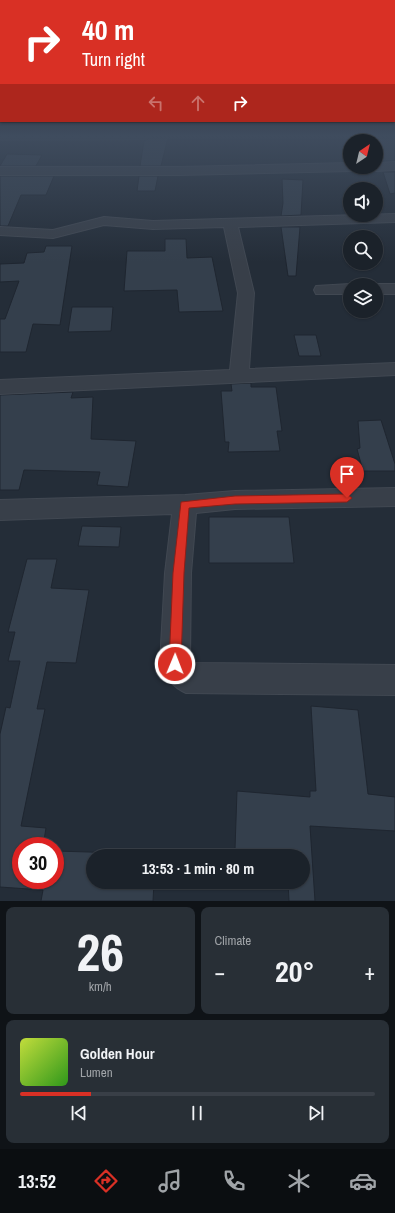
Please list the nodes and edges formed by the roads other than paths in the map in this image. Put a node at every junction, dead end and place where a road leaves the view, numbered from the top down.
1 (395, 218) edge
2 (230, 224) junction
3 (0, 231) edge
4 (343, 289) edge
5 (383, 289) edge
6 (395, 289) edge
7 (322, 290) dead end
8 (395, 369) edge
9 (239, 376) junction
10 (0, 388) edge
11 (395, 497) edge
12 (185, 504) junction
13 (0, 510) edge
14 (395, 680) edge

1 - 2 street
2 - 3 street
2 - 9 street
4 - 7 street
5 - 6 street
8 - 9 street
9 - 10 street
11 - 12 street
12 - 13 street
12 - 14 street

